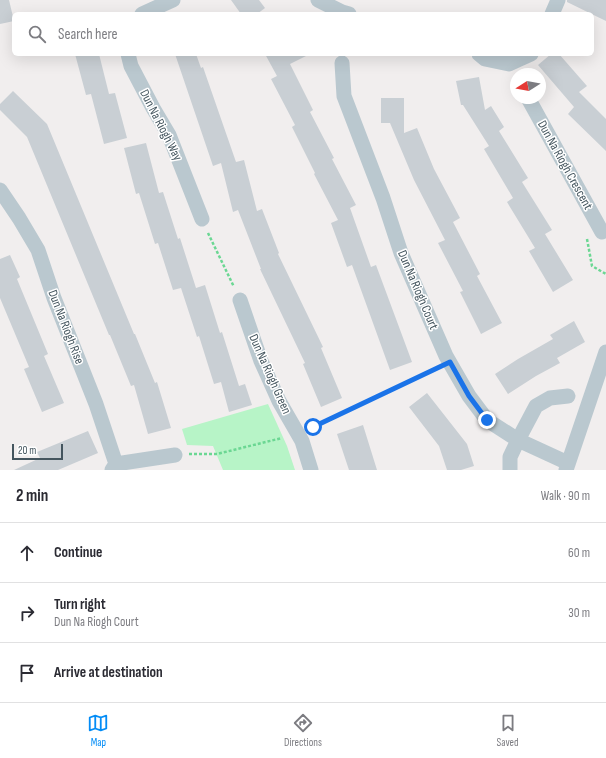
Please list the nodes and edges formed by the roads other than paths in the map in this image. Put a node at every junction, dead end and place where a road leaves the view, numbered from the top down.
1 (173, 0) edge
2 (318, 0) edge
3 (558, 0) edge
4 (146, 12) edge
5 (342, 12) edge
6 (553, 12) edge
7 (128, 56) edge
8 (481, 56) edge
9 (529, 56) edge
10 (342, 63) dead end
11 (515, 68) edge
12 (510, 70) edge
13 (531, 104) edge
14 (0, 190) edge
15 (202, 219) road end
16 (602, 232) dead end
17 (240, 300) road end
18 (606, 352) edge
19 (568, 396) dead end
20 (518, 440) junction
21 (175, 454) road end
22 (567, 466) edge
23 (114, 467) edge
24 (311, 470) edge
25 (510, 470) edge

1 - 4 street
2 - 5 street
3 - 6 street
7 - 15 street, Dun Na Riogh Way
8 - 12 street
9 - 11 street
10 - 20 street, Dun Na Riogh Court
13 - 16 street, Dun Na Riogh Crescent
14 - 23 street, Dun Na Riogh Rise
17 - 24 street, Dun Na Riogh Green
18 - 22 street
19 - 20 street
20 - 22 street, Dun Na Riogh Court
20 - 25 street
21 - 23 street

